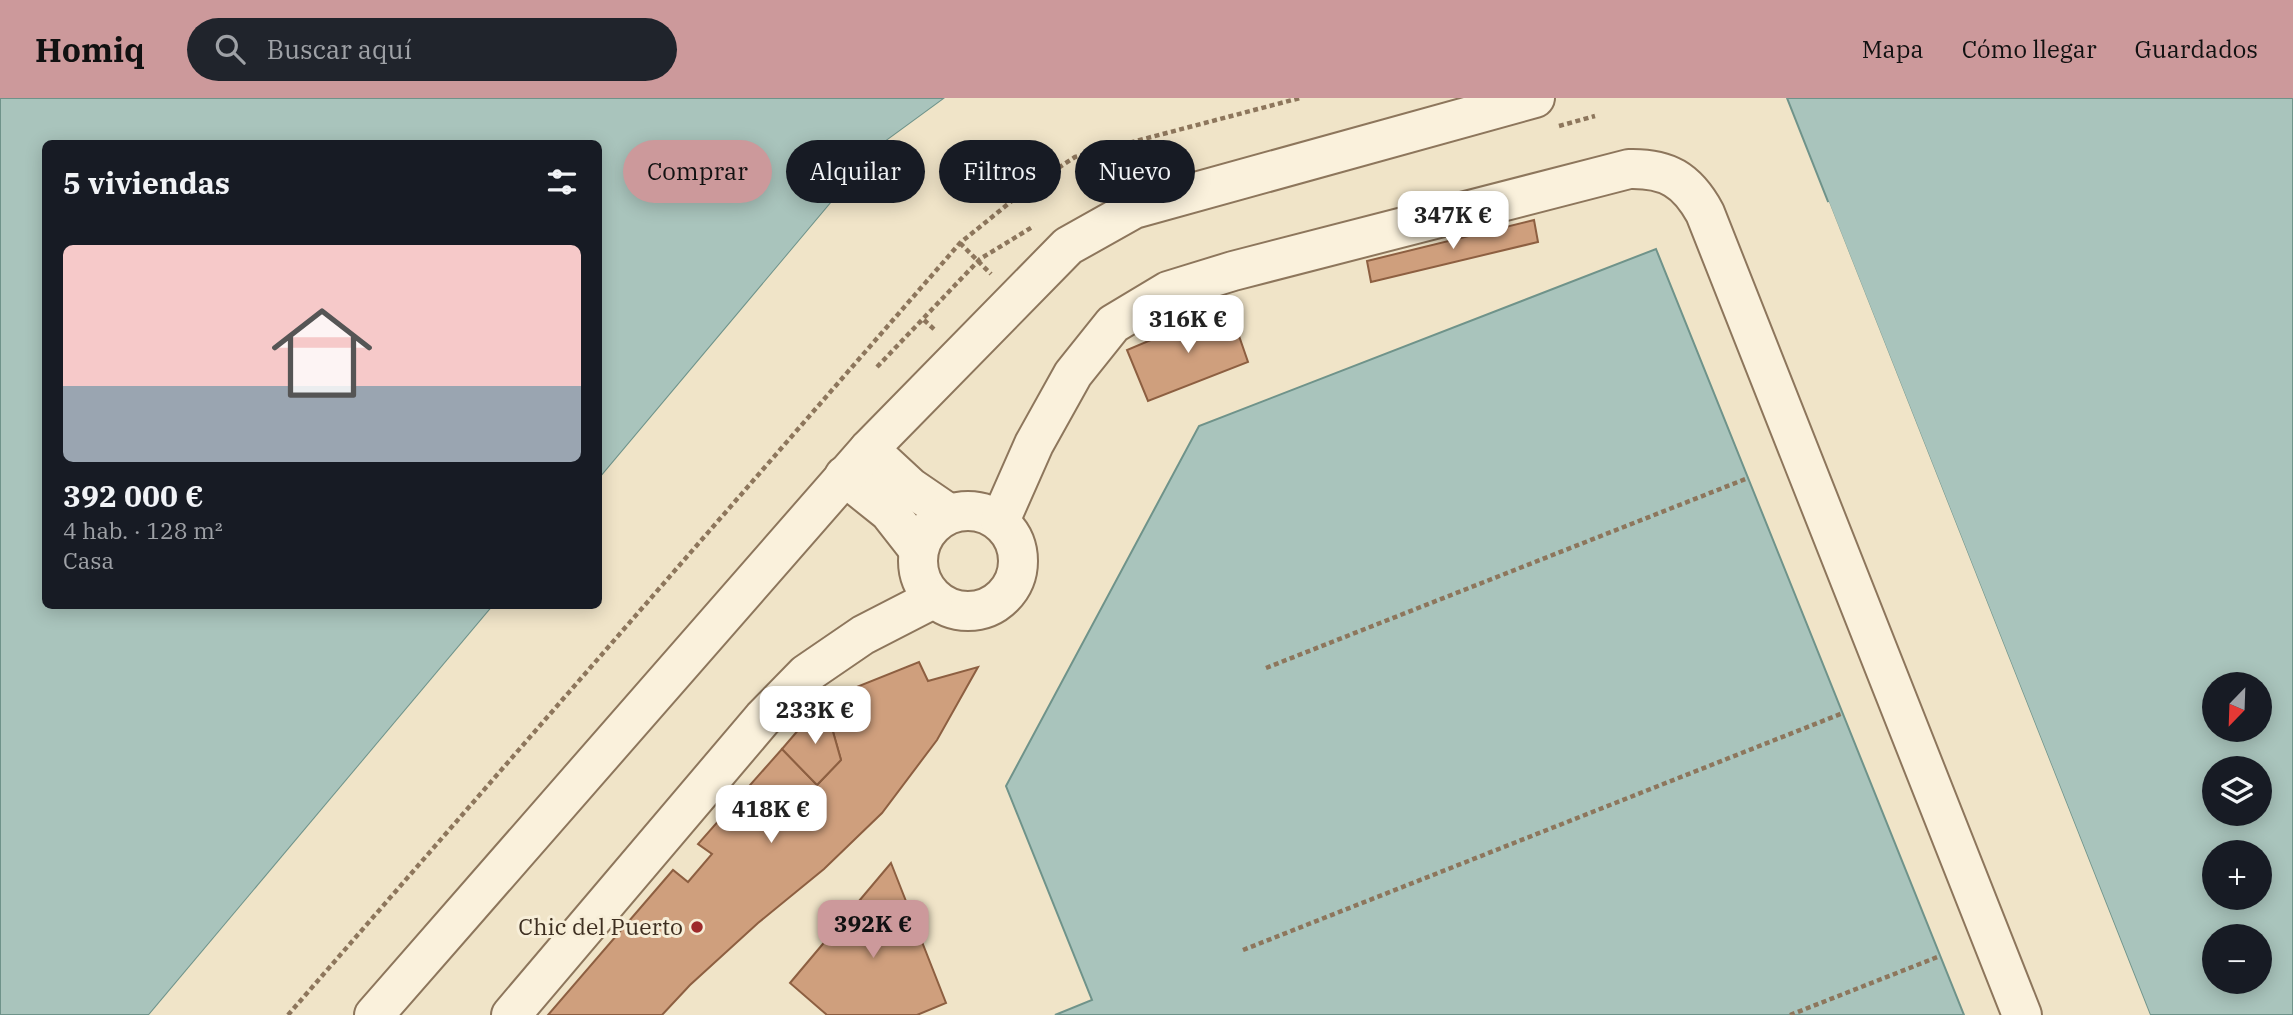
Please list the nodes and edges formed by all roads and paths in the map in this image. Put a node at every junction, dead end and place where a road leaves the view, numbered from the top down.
1 (1300, 98) edge
2 (1541, 114) edge
3 (1595, 116) dead end
4 (960, 243) junction
5 (987, 280) dead end
6 (857, 462) junction
7 (1748, 478) dead end
8 (948, 513) junction
9 (1000, 521) junction
10 (918, 548) junction
11 (933, 599) junction
12 (1266, 668) dead end
13 (1843, 713) dead end
14 (1243, 950) dead end
15 (1940, 956) dead end
16 (288, 1015) edge
17 (374, 1015) edge
18 (511, 1015) edge
19 (1790, 1015) edge
20 (2022, 1015) edge

1 - 4 path
2 - 3 path
2 - 6 lane
4 - 5 path
4 - 16 path
6 - 8 lane
6 - 10 lane
6 - 17 lane
7 - 12 path
8 - 9 lane
8 - 10 lane
9 - 11 lane
9 - 20 lane
10 - 11 lane
11 - 18 lane
13 - 14 path
15 - 19 path

